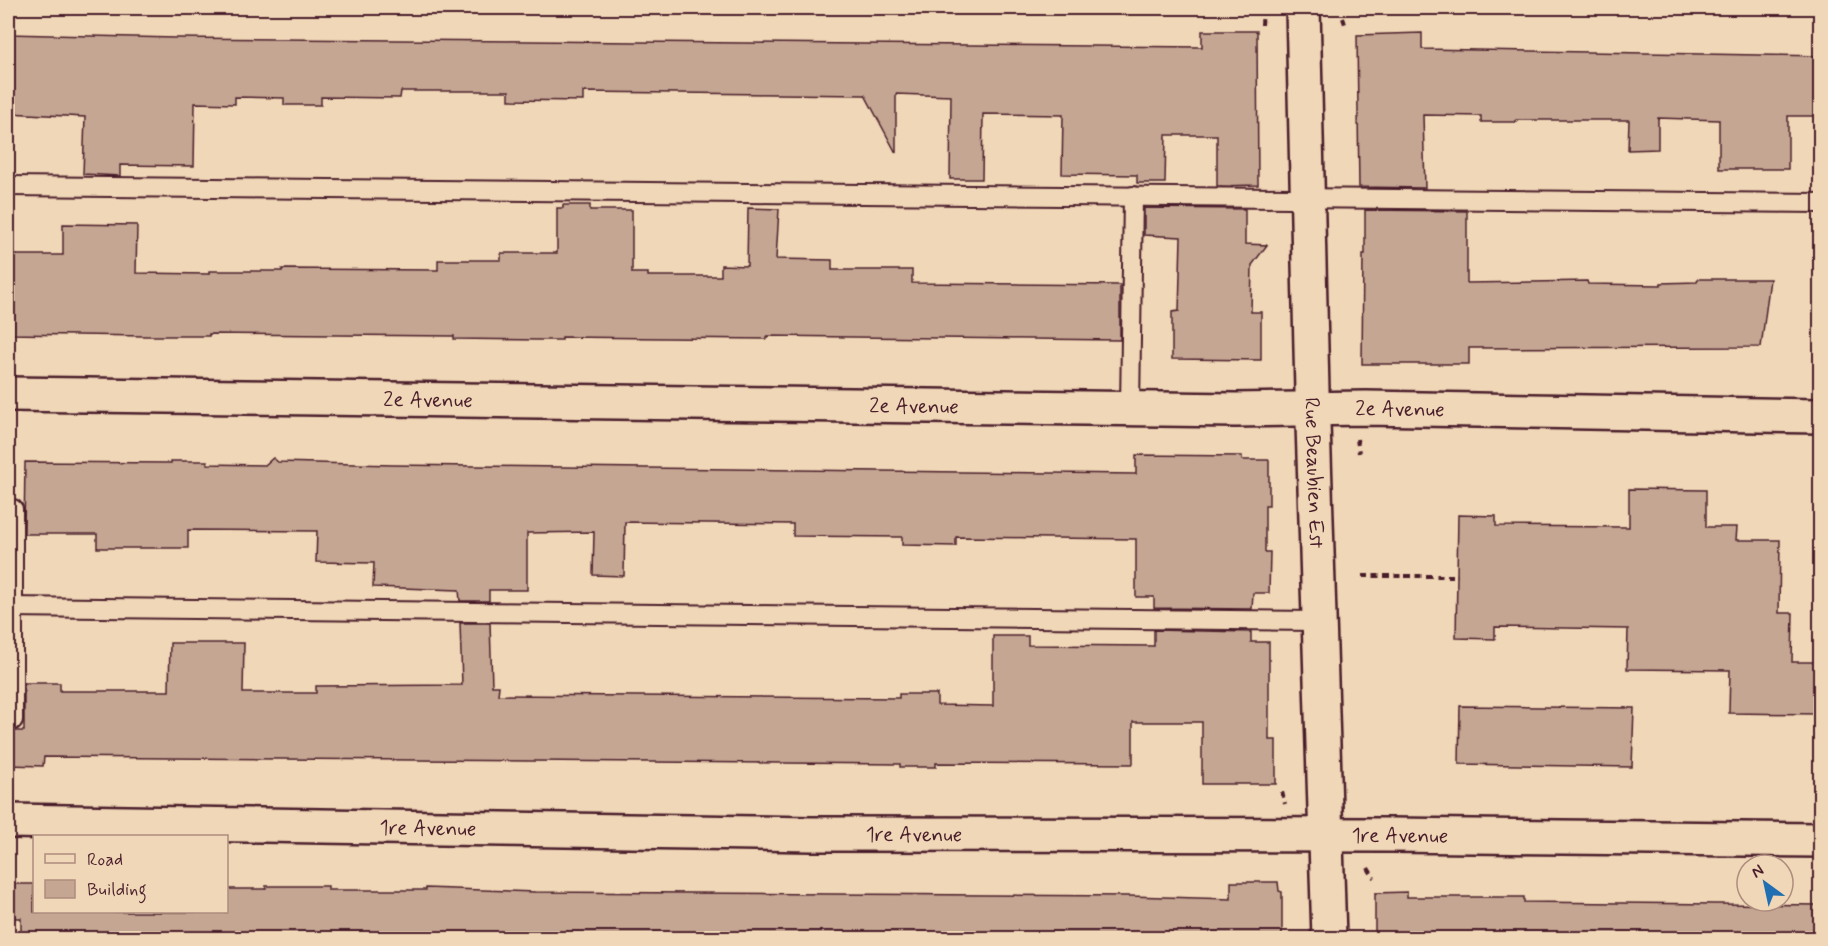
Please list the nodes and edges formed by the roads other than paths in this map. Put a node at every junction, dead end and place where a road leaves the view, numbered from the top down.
1 (1303, 8) edge
2 (8, 186) edge
3 (1133, 196) junction
4 (1308, 198) junction
5 (1821, 203) edge
6 (8, 394) edge
7 (1130, 408) junction
8 (1312, 408) junction
9 (1821, 416) edge
10 (13, 509) dead end
11 (10, 607) edge
12 (1320, 621) junction
13 (13, 720) dead end
14 (8, 821) edge
15 (1326, 834) junction
16 (1821, 840) edge
17 (1329, 939) edge

1 - 4 street, Rue Beaubien Est
2 - 3 lane
3 - 4 lane
3 - 7 lane
4 - 5 lane
4 - 8 street, Rue Beaubien Est
6 - 7 street, 2e Avenue
7 - 8 street, 2e Avenue
8 - 9 street, 2e Avenue
8 - 12 street, Rue Beaubien Est
10 - 11 lane
11 - 12 lane
11 - 13 lane
12 - 15 street, Rue Beaubien Est
14 - 15 street, 1re Avenue
15 - 16 street, 1re Avenue
15 - 17 street, Rue Beaubien Est

